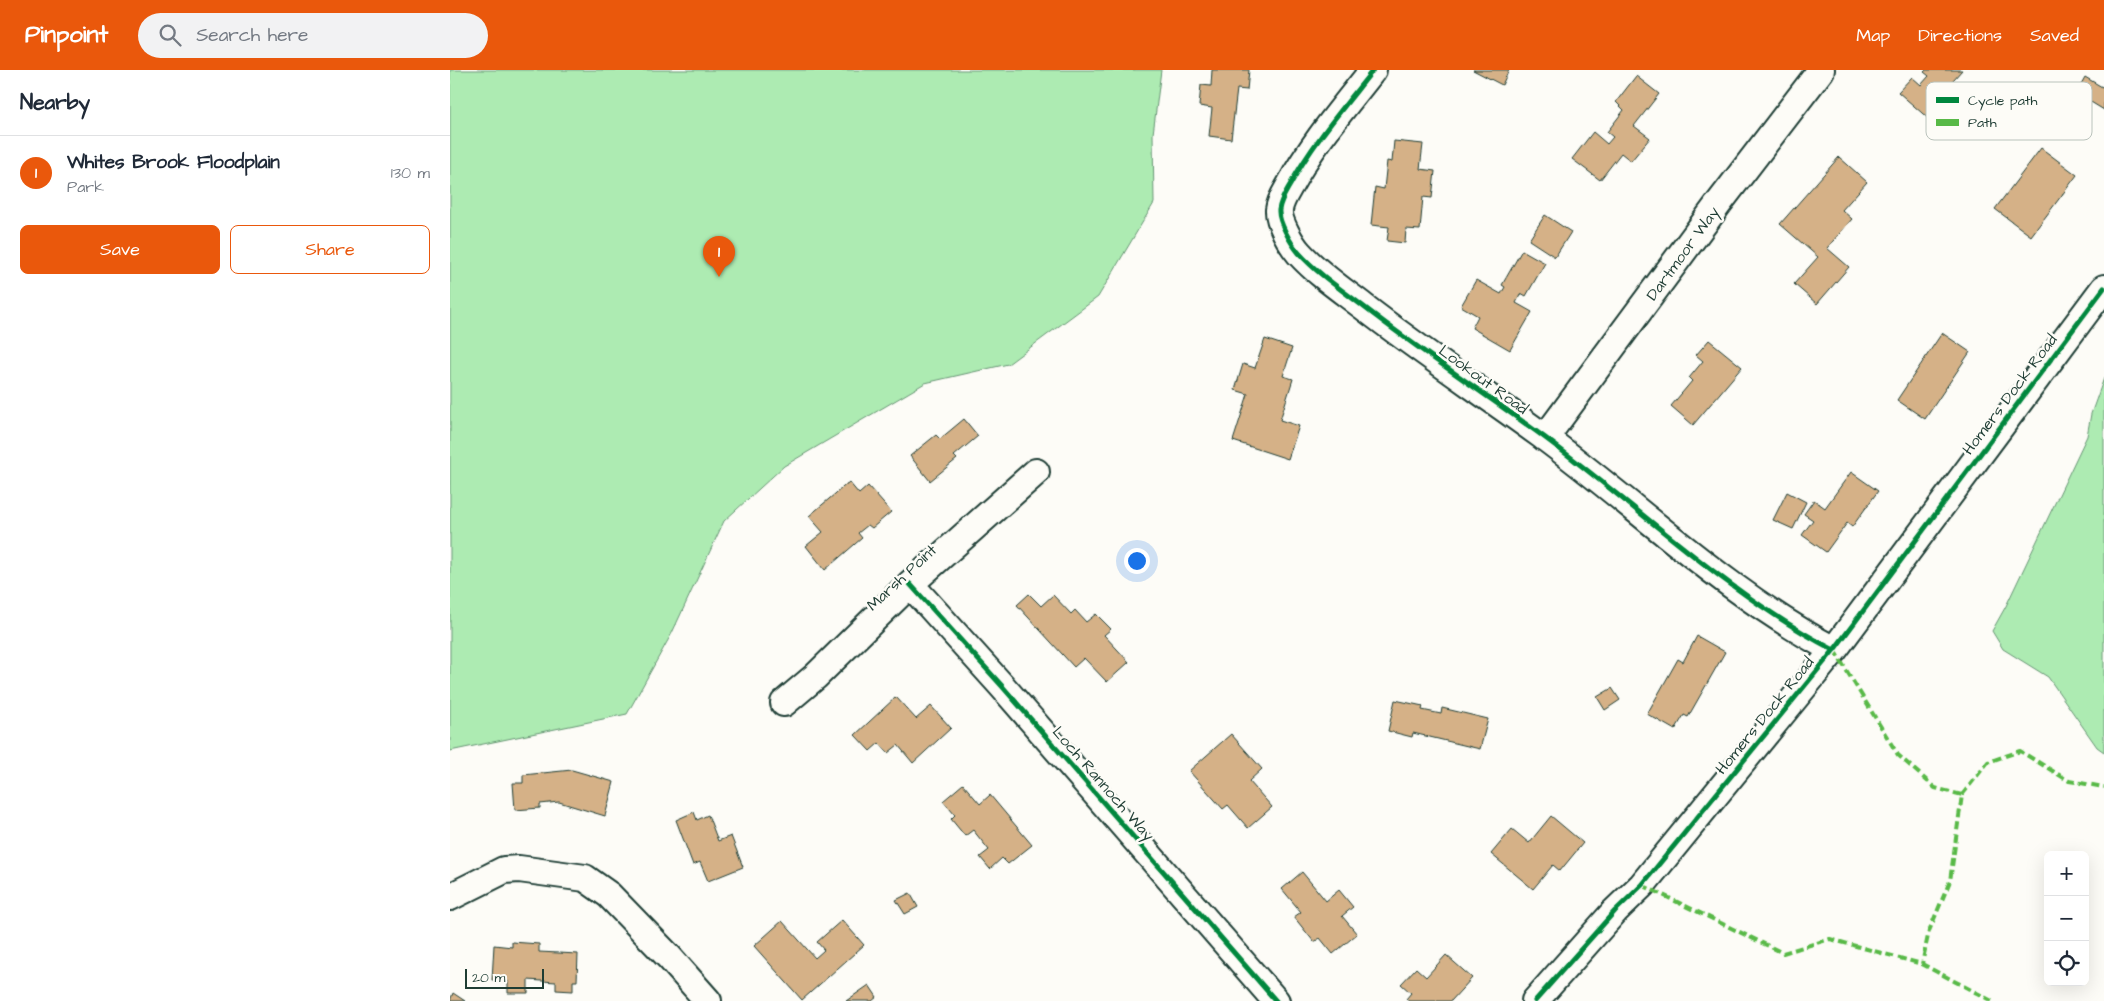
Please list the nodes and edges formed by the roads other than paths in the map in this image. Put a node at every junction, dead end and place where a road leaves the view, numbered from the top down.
1 (1373, 70) edge
2 (1821, 70) edge
3 (2104, 288) edge
4 (1545, 438) junction
5 (1036, 472) dead end
6 (910, 584) junction
7 (1834, 650) junction
8 (784, 703) dead end
9 (450, 897) edge
10 (708, 1001) edge
11 (1276, 1001) edge
12 (1536, 1001) edge

1 - 4 street, Lookout Road
2 - 4 street, Dartmoor Way
3 - 7 street, Homers Dock Road
4 - 7 street, Lookout Road
5 - 6 street, Marsh Point
6 - 8 street, Marsh Point
6 - 11 street, Loch Rannoch Way
7 - 12 street, Homers Dock Road
9 - 10 street

